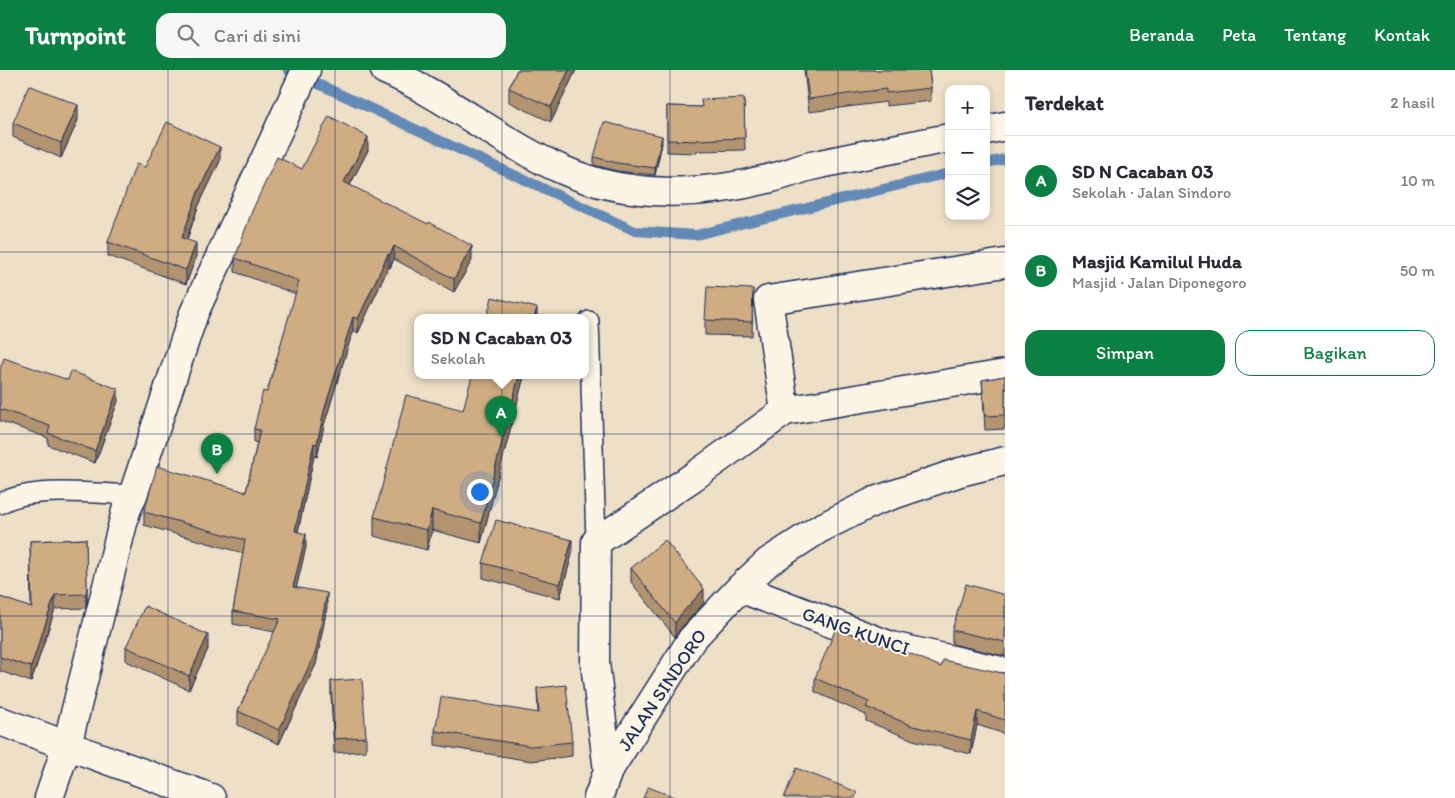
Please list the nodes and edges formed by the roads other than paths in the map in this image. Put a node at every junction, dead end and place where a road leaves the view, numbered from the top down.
1 (306, 70) edge
2 (385, 70) edge
3 (1005, 126) edge
4 (990, 129) edge
5 (945, 139) edge
6 (1005, 263) edge
7 (589, 349) edge
8 (1005, 374) edge
9 (785, 411) junction
10 (1005, 461) edge
11 (133, 494) junction
12 (0, 504) edge
13 (596, 542) junction
14 (740, 588) junction
15 (1005, 672) edge
16 (0, 721) edge
17 (67, 745) junction
18 (608, 771) junction
19 (49, 798) edge
20 (211, 798) edge
21 (598, 798) edge

1 - 11 street
2 - 5 street
3 - 4 street
6 - 9 street
7 - 13 lane
8 - 9 street
9 - 13 street
10 - 14 street, JALAN SINDORO
11 - 12 lane
11 - 17 street
13 - 18 street
14 - 15 street, GANG KUNCI
14 - 18 street, JALAN SINDORO
16 - 17 street
17 - 19 street
17 - 20 street
18 - 21 street, JALAN SINDORO

